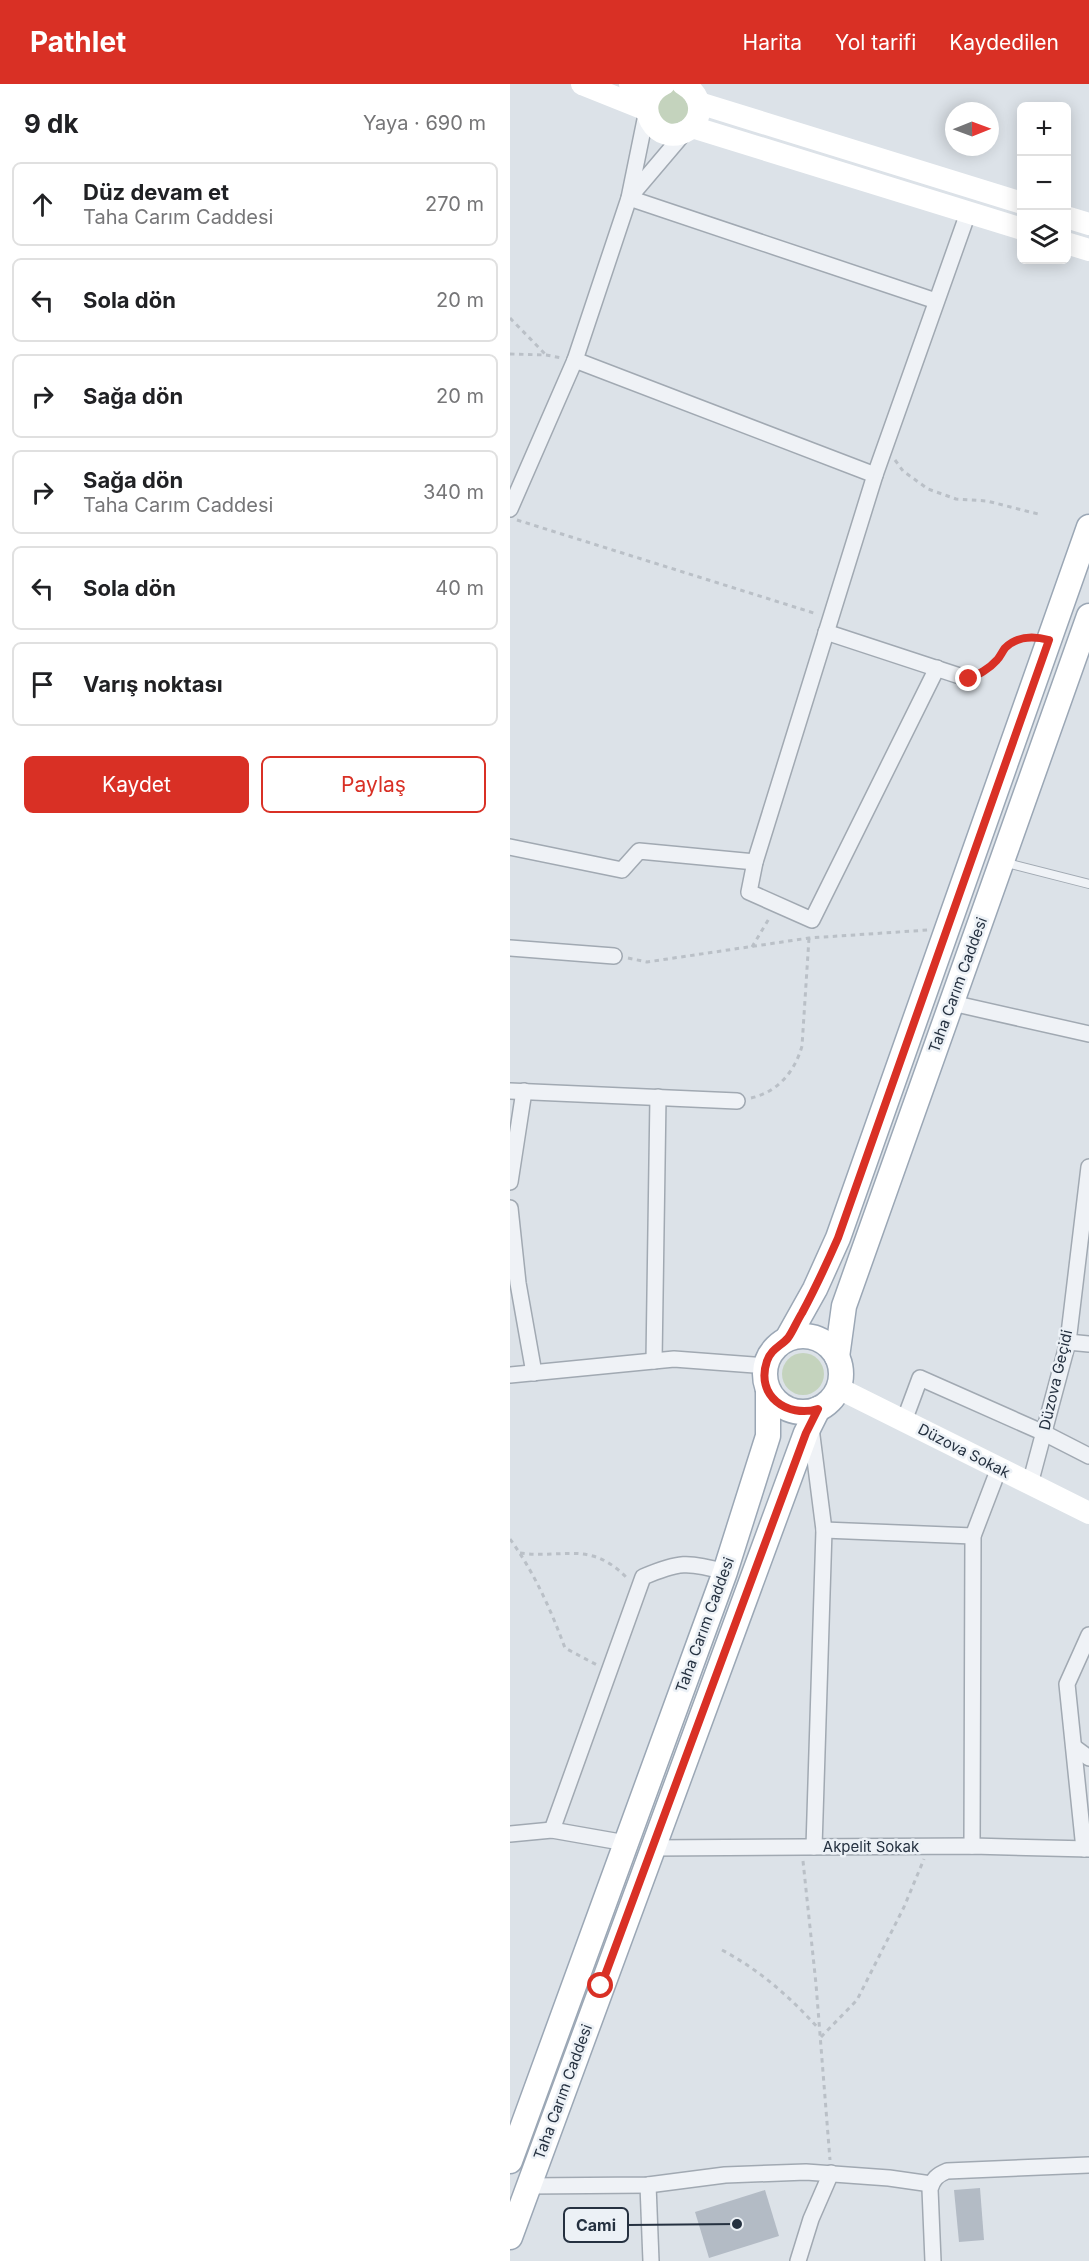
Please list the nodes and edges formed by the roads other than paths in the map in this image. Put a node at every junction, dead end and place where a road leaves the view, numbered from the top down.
1 (582, 84) edge
2 (630, 84) edge
3 (692, 91) edge
4 (655, 93) edge
5 (688, 129) junction
6 (628, 198) junction
7 (1017, 201) edge
8 (968, 213) junction
9 (1071, 219) edge
10 (1089, 224) edge
11 (1017, 228) edge
12 (1071, 245) edge
13 (1089, 250) edge
14 (936, 301) junction
15 (575, 360) junction
16 (875, 475) junction
17 (510, 509) edge
18 (1089, 527) edge
19 (1089, 615) edge
20 (828, 625) junction
21 (937, 668) junction
22 (969, 679) road end
23 (510, 847) edge
24 (755, 862) junction
25 (1002, 862) junction
26 (1089, 884) edge
27 (510, 948) edge
28 (614, 956) road end
29 (952, 1003) junction
30 (1089, 1034) edge
31 (517, 1091) edge
32 (658, 1097) junction
33 (737, 1101) road end
34 (1089, 1167) edge
35 (510, 1182) edge
36 (510, 1208) edge
37 (787, 1339) junction
38 (1068, 1342) junction
39 (1089, 1344) edge
40 (837, 1357) junction
41 (654, 1361) junction
42 (534, 1373) junction
43 (510, 1375) edge
44 (767, 1378) junction
45 (838, 1388) junction
46 (814, 1417) junction
47 (904, 1420) junction
48 (1044, 1433) junction
49 (1089, 1456) edge
50 (999, 1468) junction
51 (1030, 1484) junction
52 (1089, 1514) edge
53 (824, 1530) junction
54 (973, 1536) junction
55 (725, 1572) junction
56 (1089, 1635) edge
57 (1074, 1747) junction
58 (1089, 1758) edge
59 (552, 1830) junction
60 (510, 1834) edge
61 (626, 1843) junction
62 (972, 1846) junction
63 (808, 1847) junction
64 (652, 1848) junction
65 (1087, 1849) edge
66 (510, 2160) edge
67 (1089, 2165) edge
68 (831, 2173) junction
69 (931, 2184) junction
70 (648, 2185) junction
71 (528, 2186) junction
72 (510, 2236) edge
73 (651, 2261) edge
74 (798, 2261) edge
75 (933, 2261) edge

1 - 4 street
2 - 4 street
3 - 5 street
3 - 7 street
4 - 5 street
4 - 6 street
5 - 6 street
5 - 8 street
6 - 14 street
6 - 15 street
8 - 11 street
8 - 14 street
9 - 10 street
12 - 13 street
14 - 16 street
15 - 16 street
15 - 17 street
16 - 20 street
18 - 37 main road, Taha Carım Caddesi
19 - 25 main road, Taha Carım Caddesi
20 - 21 street
20 - 24 street
21 - 22 street
21 - 24 street
23 - 24 street
25 - 26 lane
25 - 29 main road, Taha Carım Caddesi
27 - 28 street
29 - 30 street
29 - 40 main road, Taha Carım Caddesi
31 - 32 street
31 - 35 street
32 - 33 street
32 - 41 street
34 - 38 street, Düzova Geçidi
36 - 42 street
37 - 40 main road
37 - 44 main road
38 - 39 street
38 - 48 street, Düzova Geçidi
40 - 45 main road
41 - 42 street
41 - 44 street
42 - 43 street
44 - 46 main road
44 - 55 main road, Taha Carım Caddesi
45 - 46 main road
45 - 47 street, Düzova Sokak
46 - 53 street
46 - 64 main road, Taha Carım Caddesi
47 - 48 street
47 - 50 street, Düzova Sokak
48 - 49 street
48 - 51 street, Düzova Geçidi
50 - 51 street, Düzova Sokak
50 - 54 street
51 - 52 street, Düzova Sokak
53 - 54 street
53 - 63 street
54 - 62 street
55 - 59 street
55 - 61 main road, Taha Carım Caddesi
56 - 57 street
57 - 58 street
57 - 65 street
59 - 60 street
59 - 61 street
61 - 66 main road, Taha Carım Caddesi
62 - 63 street, Akpelit Sokak
62 - 65 street, Akpelit Sokak
63 - 64 street, Akpelit Sokak
64 - 71 main road, Taha Carım Caddesi
67 - 69 street
68 - 69 street
68 - 70 street
68 - 74 street
69 - 75 street
70 - 71 street
70 - 73 street
71 - 72 main road, Taha Carım Caddesi

